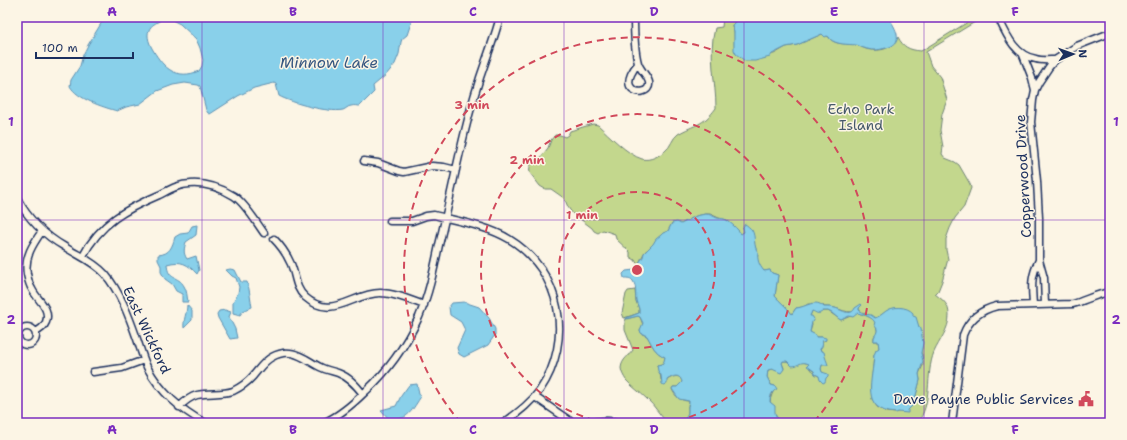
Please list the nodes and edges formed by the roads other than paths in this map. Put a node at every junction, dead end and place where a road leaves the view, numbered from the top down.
1 (500, 17) edge
2 (634, 17) edge
3 (998, 17) edge
4 (1110, 32) edge
5 (1023, 55) junction
6 (1055, 60) junction
7 (638, 64) dead end
8 (1035, 90) junction
9 (364, 161) dead end
10 (456, 170) junction
11 (17, 198) edge
12 (445, 218) junction
13 (390, 221) dead end
14 (42, 231) junction
15 (264, 233) dead end
16 (274, 239) dead end
17 (83, 256) junction
18 (1039, 260) junction
19 (1110, 292) edge
20 (424, 305) junction
21 (1033, 305) junction
22 (1045, 305) junction
23 (35, 332) dead end
24 (144, 360) junction
25 (93, 372) dead end
26 (363, 394) junction
27 (535, 397) junction
28 (179, 406) junction
29 (205, 423) edge
30 (322, 423) edge
31 (504, 423) edge
32 (573, 423) edge
33 (588, 423) edge
34 (618, 423) edge
35 (952, 423) edge

1 - 10 street
2 - 7 street
3 - 5 street, Copperwood Drive
4 - 6 street, Copperwood Drive
5 - 6 street
5 - 8 street, Copperwood Drive
6 - 8 street, Copperwood Drive
8 - 18 street, Copperwood Drive
9 - 10 street
10 - 12 street
11 - 14 street, East Wickford
12 - 13 street
12 - 20 street
12 - 27 street
14 - 17 street, East Wickford
14 - 23 street
15 - 17 street
16 - 20 street
17 - 24 street, East Wickford
18 - 21 street, Copperwood Drive
18 - 22 street, Copperwood Drive
19 - 22 street
20 - 26 street
21 - 22 street
21 - 35 street
24 - 25 street
24 - 28 street, East Wickford
26 - 28 street
26 - 30 street
27 - 31 street
27 - 32 street
28 - 29 street, East Wickford
33 - 34 street

